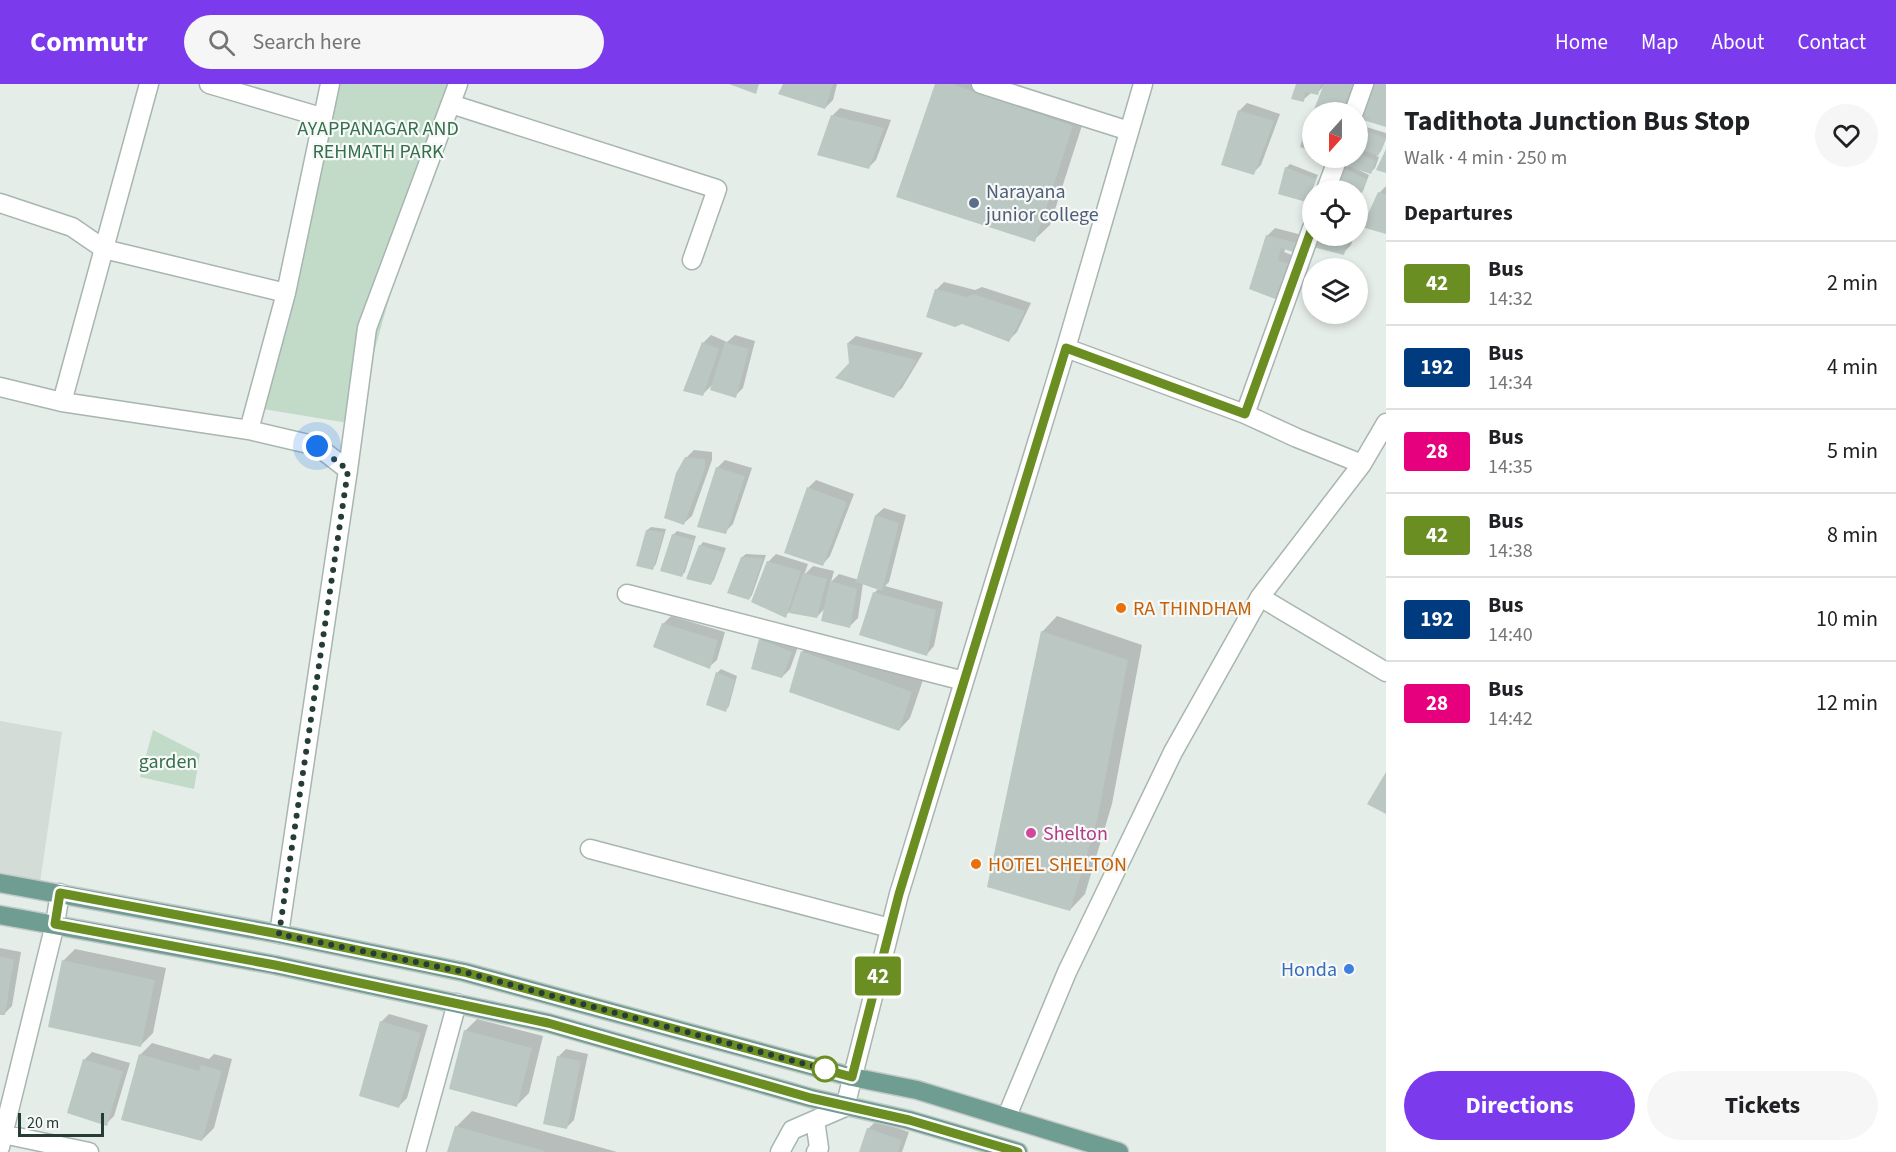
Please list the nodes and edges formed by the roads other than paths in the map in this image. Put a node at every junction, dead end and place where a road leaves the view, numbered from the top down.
1 (149, 84) edge
2 (209, 84) edge
3 (330, 84) edge
4 (458, 84) edge
5 (981, 84) edge
6 (1143, 84) edge
7 (1364, 84) edge
8 (1358, 102) edge
9 (450, 104) junction
10 (321, 117) junction
11 (1129, 131) junction
12 (0, 203) edge
13 (1306, 246) edge
14 (104, 249) junction
15 (692, 260) dead end
16 (286, 293) junction
17 (1066, 348) junction
18 (0, 387) edge
19 (62, 402) junction
20 (1245, 414) junction
21 (1386, 423) edge
22 (249, 430) junction
23 (1362, 464) junction
24 (348, 470) junction
25 (627, 594) dead end
26 (1260, 597) junction
27 (1386, 672) edge
28 (964, 681) junction
29 (590, 849) dead end
30 (0, 884) edge
31 (60, 893) junction
32 (0, 915) edge
33 (55, 924) junction
34 (890, 928) junction
35 (279, 934) junction
36 (458, 1002) junction
37 (852, 1077) junction
38 (845, 1107) junction
39 (1007, 1116) junction
40 (815, 1120) junction
41 (2, 1141) edge
42 (89, 1152) edge
43 (416, 1152) edge
44 (780, 1152) edge
45 (816, 1152) edge
46 (1018, 1152) edge
47 (1119, 1152) edge

1 - 14 street
2 - 10 street
3 - 10 street
4 - 9 street
5 - 11 street
6 - 11 street
7 - 8 street
9 - 15 street
9 - 24 street
10 - 16 street
11 - 17 street
12 - 14 street
13 - 20 street
14 - 16 street
14 - 19 street
16 - 22 street
17 - 20 street
17 - 28 street
18 - 19 street
19 - 22 street
20 - 23 street
21 - 23 street
22 - 24 street
23 - 26 street
24 - 35 street
25 - 28 street
26 - 27 street
26 - 39 street
28 - 34 street
29 - 34 street
30 - 31 main road
31 - 33 street
31 - 35 main road
32 - 33 main road
33 - 36 main road
33 - 41 street
34 - 37 street
35 - 37 main road
36 - 38 main road
36 - 43 street
37 - 38 street
37 - 39 main road
38 - 40 street
38 - 46 main road
39 - 47 main road
40 - 44 street
40 - 45 street
41 - 42 street

